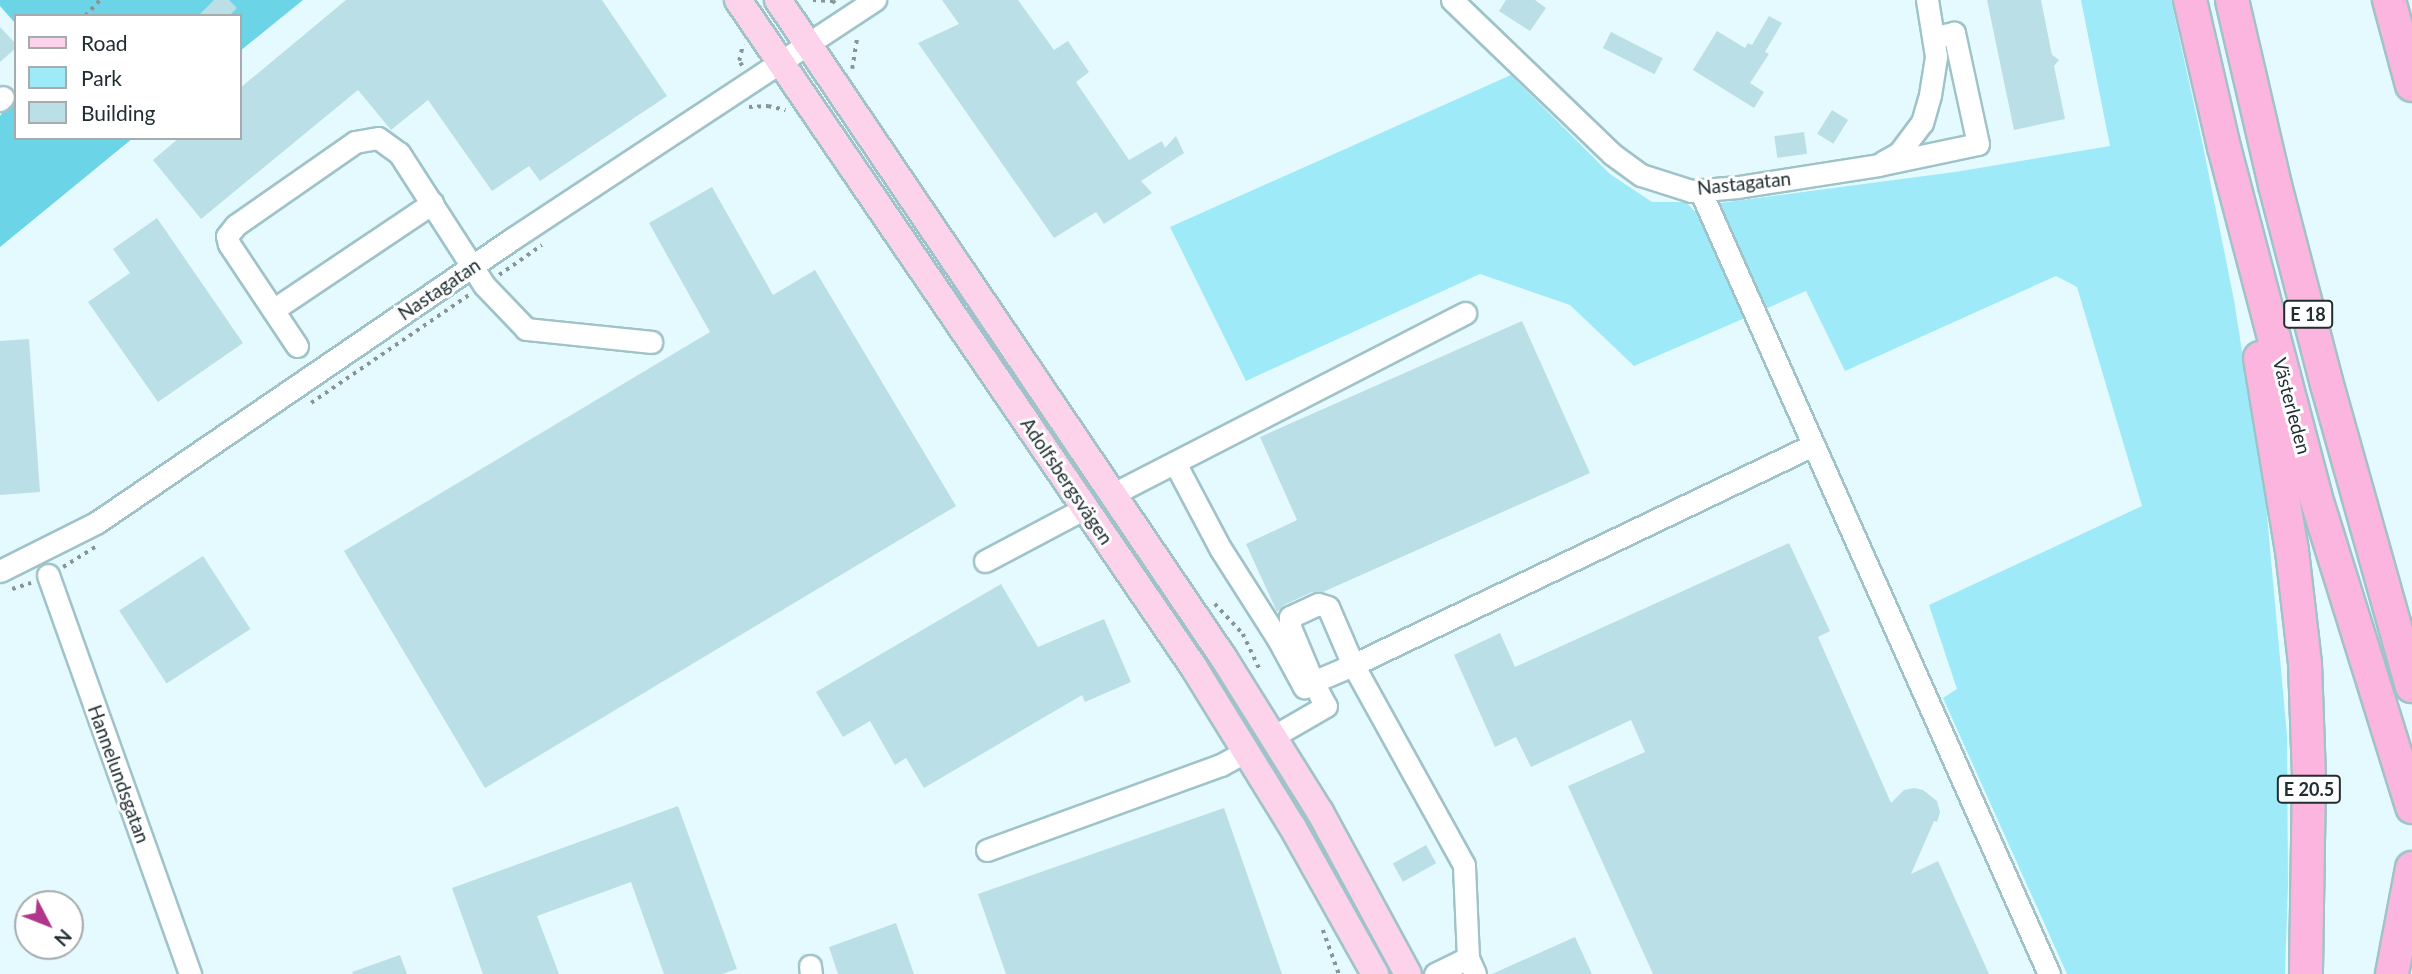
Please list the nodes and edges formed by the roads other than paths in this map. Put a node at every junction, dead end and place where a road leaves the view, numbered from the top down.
1 (738, 0) edge
2 (778, 0) edge
3 (875, 0) edge
4 (1452, 0) edge
5 (1927, 0) edge
6 (2190, 0) edge
7 (2232, 0) edge
8 (2390, 6) edge
9 (1933, 37) junction
10 (807, 46) junction
11 (2412, 56) edge
12 (780, 62) junction
13 (2412, 85) edge
14 (1878, 165) junction
15 (1700, 190) junction
16 (432, 203) junction
17 (472, 267) junction
18 (273, 310) junction
19 (1465, 313) dead end
20 (2267, 314) junction
21 (651, 342) dead end
22 (297, 346) dead end
23 (1813, 445) junction
24 (1175, 463) junction
25 (1113, 494) junction
26 (1086, 508) junction
27 (985, 561) dead end
28 (0, 571) edge
29 (48, 575) dead end
30 (1353, 665) junction
31 (1313, 682) junction
32 (2412, 686) edge
33 (1274, 736) junction
34 (1246, 751) junction
35 (2412, 807) edge
36 (988, 850) dead end
37 (2412, 868) edge
38 (1471, 966) edge
39 (190, 974) edge
40 (1375, 974) edge
41 (1408, 974) edge
42 (1435, 974) edge
43 (2049, 974) edge
44 (2306, 974) edge
45 (2392, 974) edge

1 - 12 main road, Adolfsbergsvägen
2 - 10 main road, Adolfsbergsvägen
3 - 10 street, Nastagatan
4 - 15 street, Nastagatan
5 - 9 street
6 - 20 highway, Västerleden / E 18
7 - 32 highway, Västerleden / E 18
8 - 11 highway
8 - 13 highway
9 - 14 street
9 - 14 street, Nastagatan
10 - 12 street, Nastagatan
10 - 25 main road, Adolfsbergsvägen
12 - 17 street, Nastagatan
12 - 26 main road, Adolfsbergsvägen
14 - 15 street, Nastagatan
15 - 23 street
16 - 17 street
16 - 18 street
16 - 18 street
17 - 21 street
17 - 28 street, Nastagatan
18 - 22 street
19 - 24 street
20 - 35 highway, Västerleden / E 18
20 - 44 highway, E 20.5
23 - 30 street
23 - 43 street
24 - 25 street
24 - 31 street
25 - 26 main road
25 - 33 main road, Adolfsbergsvägen
26 - 27 street
26 - 34 main road, Adolfsbergsvägen
29 - 39 street, Hannelundsgatan
30 - 31 street
30 - 31 street
30 - 38 street
31 - 33 street
33 - 34 main road
33 - 41 main road, Adolfsbergsvägen
34 - 36 street
34 - 40 main road, Adolfsbergsvägen
37 - 45 highway
38 - 42 street

